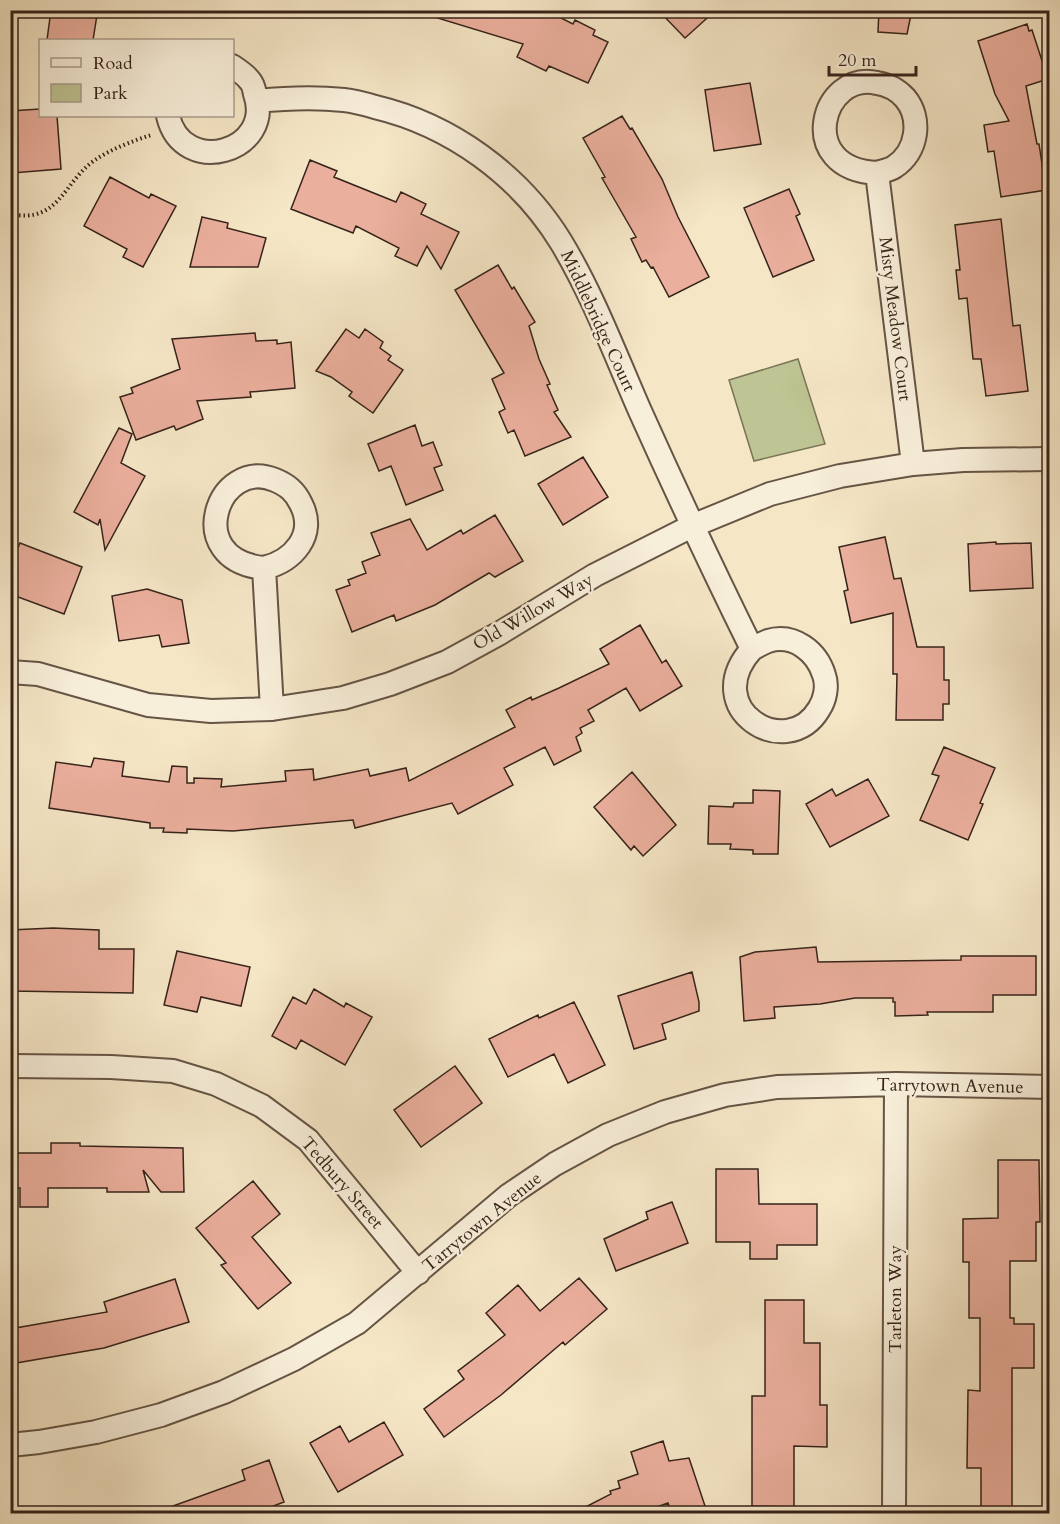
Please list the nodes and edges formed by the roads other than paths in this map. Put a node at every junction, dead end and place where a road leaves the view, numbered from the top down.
1 (234, 68) edge
2 (258, 101) junction
3 (170, 121) edge
4 (877, 173) junction
5 (1050, 459) edge
6 (913, 464) junction
7 (692, 526) junction
8 (264, 568) junction
9 (752, 649) junction
10 (10, 672) edge
11 (272, 709) junction
12 (10, 1066) edge
13 (896, 1084) junction
14 (1050, 1087) edge
15 (418, 1273) junction
16 (10, 1444) edge
17 (894, 1514) edge

1 - 2 street
2 - 3 street
2 - 7 street, Middlebridge Court
4 - 4 street
4 - 6 street, Misty Meadow Court
5 - 6 street, Old Willow Way
6 - 7 street, Old Willow Way
7 - 9 street, Middlebridge Court
7 - 11 street, Old Willow Way
8 - 8 street
8 - 11 street
9 - 9 street
10 - 11 street, Old Willow Way
12 - 15 street, Tedbury Street
13 - 14 street, Tarrytown Avenue
13 - 15 street, Tarrytown Avenue
13 - 17 street, Tarleton Way
15 - 16 street, Tarrytown Avenue

